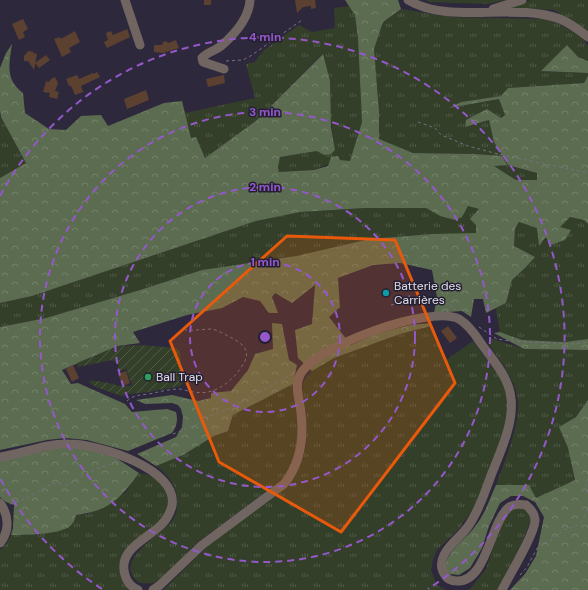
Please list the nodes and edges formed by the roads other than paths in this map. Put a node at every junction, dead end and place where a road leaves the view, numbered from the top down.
1 (125, 0) edge
2 (250, 0) edge
3 (408, 0) edge
4 (522, 0) edge
5 (486, 11) junction
6 (588, 37) edge
7 (140, 45) dead end
8 (222, 65) road end
9 (0, 457) edge
10 (2, 505) edge
11 (0, 543) edge
12 (138, 590) edge
13 (153, 590) edge
14 (502, 590) edge

1 - 7 street
2 - 8 street
3 - 5 street
4 - 5 street
5 - 6 street
9 - 12 street
10 - 11 street
13 - 14 street

